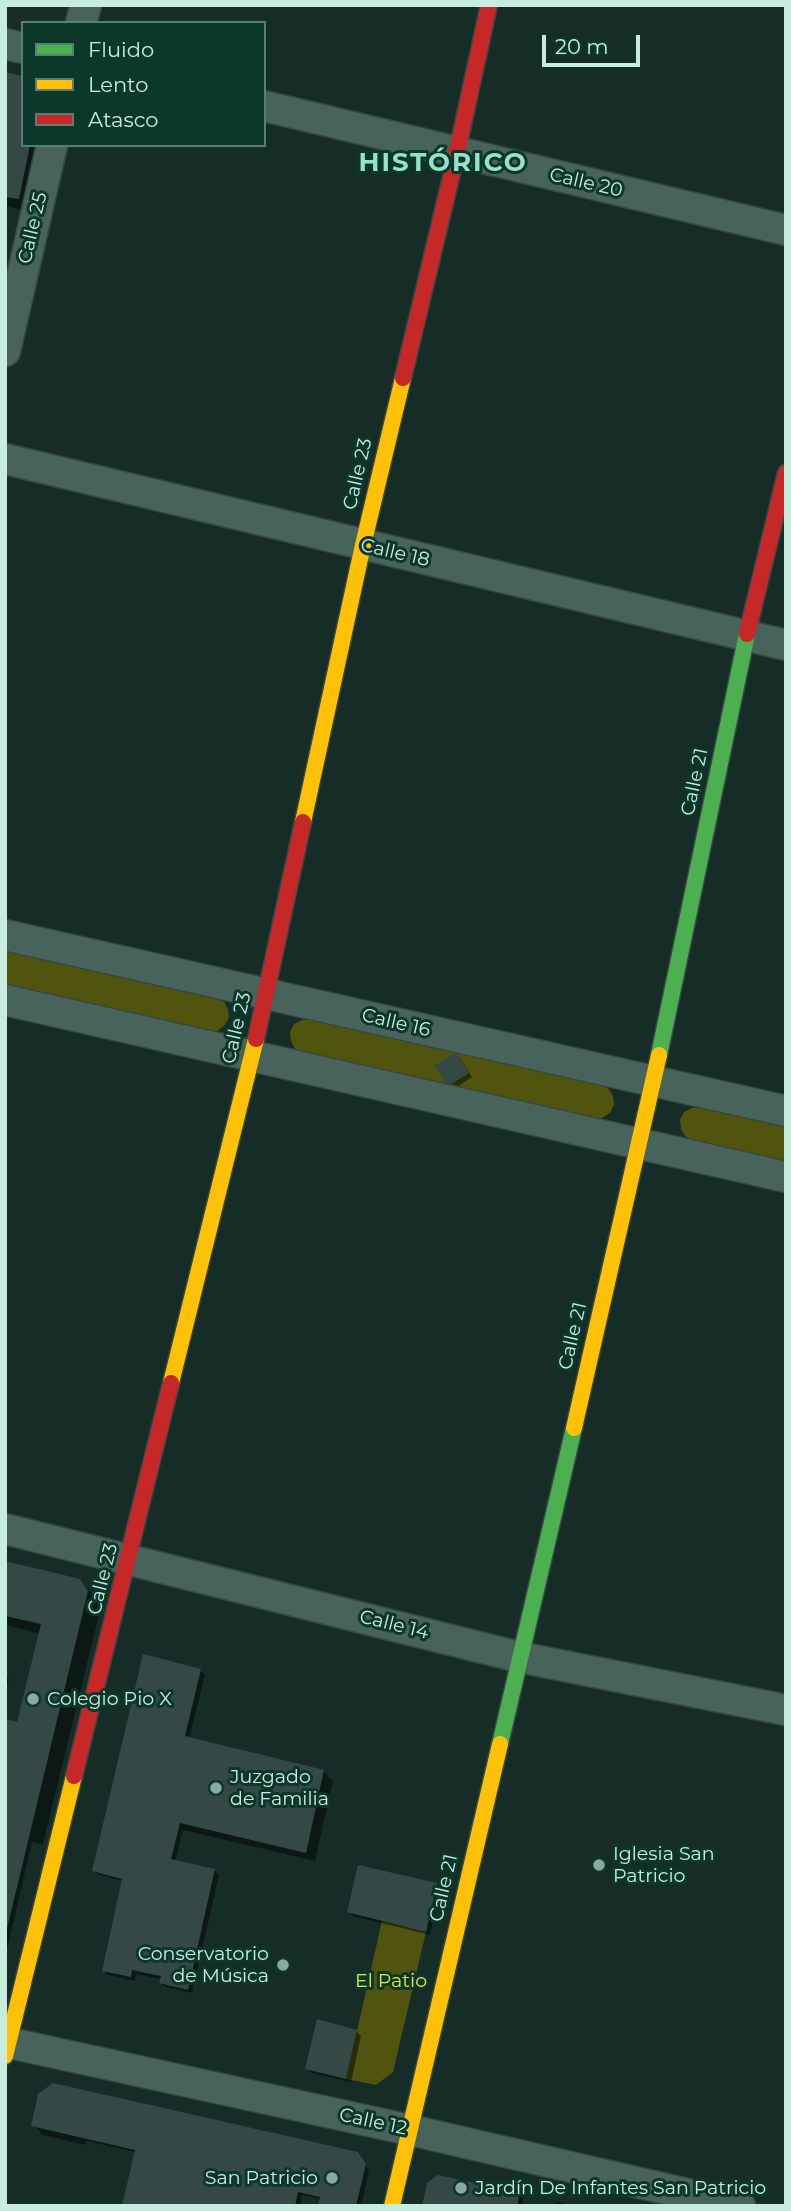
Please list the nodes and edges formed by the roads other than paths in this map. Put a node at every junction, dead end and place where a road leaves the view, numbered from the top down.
1 (489, 5) edge
2 (266, 106) edge
3 (52, 147) edge
4 (457, 152) junction
5 (786, 230) edge
6 (5, 351) edge
7 (5, 459) edge
8 (786, 473) edge
9 (363, 545) junction
10 (747, 635) junction
11 (786, 645) edge
12 (5, 935) edge
13 (267, 994) junction
14 (5, 1000) edge
15 (253, 1056) junction
16 (654, 1081) junction
17 (786, 1111) edge
18 (640, 1144) junction
19 (786, 1177) edge
20 (5, 1529) edge
21 (130, 1559) junction
22 (519, 1657) junction
23 (786, 1710) edge
24 (6, 2047) edge
25 (410, 2130) junction
26 (392, 2206) edge
27 (740, 2206) edge

1 - 4 street, Calle 23
2 - 4 street, Calle 20
3 - 6 street, Calle 25
4 - 5 street, Calle 20
4 - 9 street, Calle 23
7 - 9 street, Calle 18
8 - 10 street, Calle 21
9 - 10 street, Calle 18
9 - 13 street, Calle 23
10 - 11 street, Calle 18
10 - 16 street, Calle 21
12 - 13 street, Calle 16
13 - 15 street, Calle 23
13 - 16 street, Calle 16
14 - 15 street
15 - 18 street
15 - 21 street, Calle 23
16 - 17 street, Calle 16
16 - 18 street, Calle 21
18 - 19 street
18 - 22 street, Calle 21
20 - 21 street, Calle 14
21 - 22 street, Calle 14
21 - 24 street, Calle 23
22 - 23 street, Calle 14
22 - 25 street, Calle 21
24 - 25 street, Calle 12
25 - 26 street, Calle 21
25 - 27 street, Calle 12

